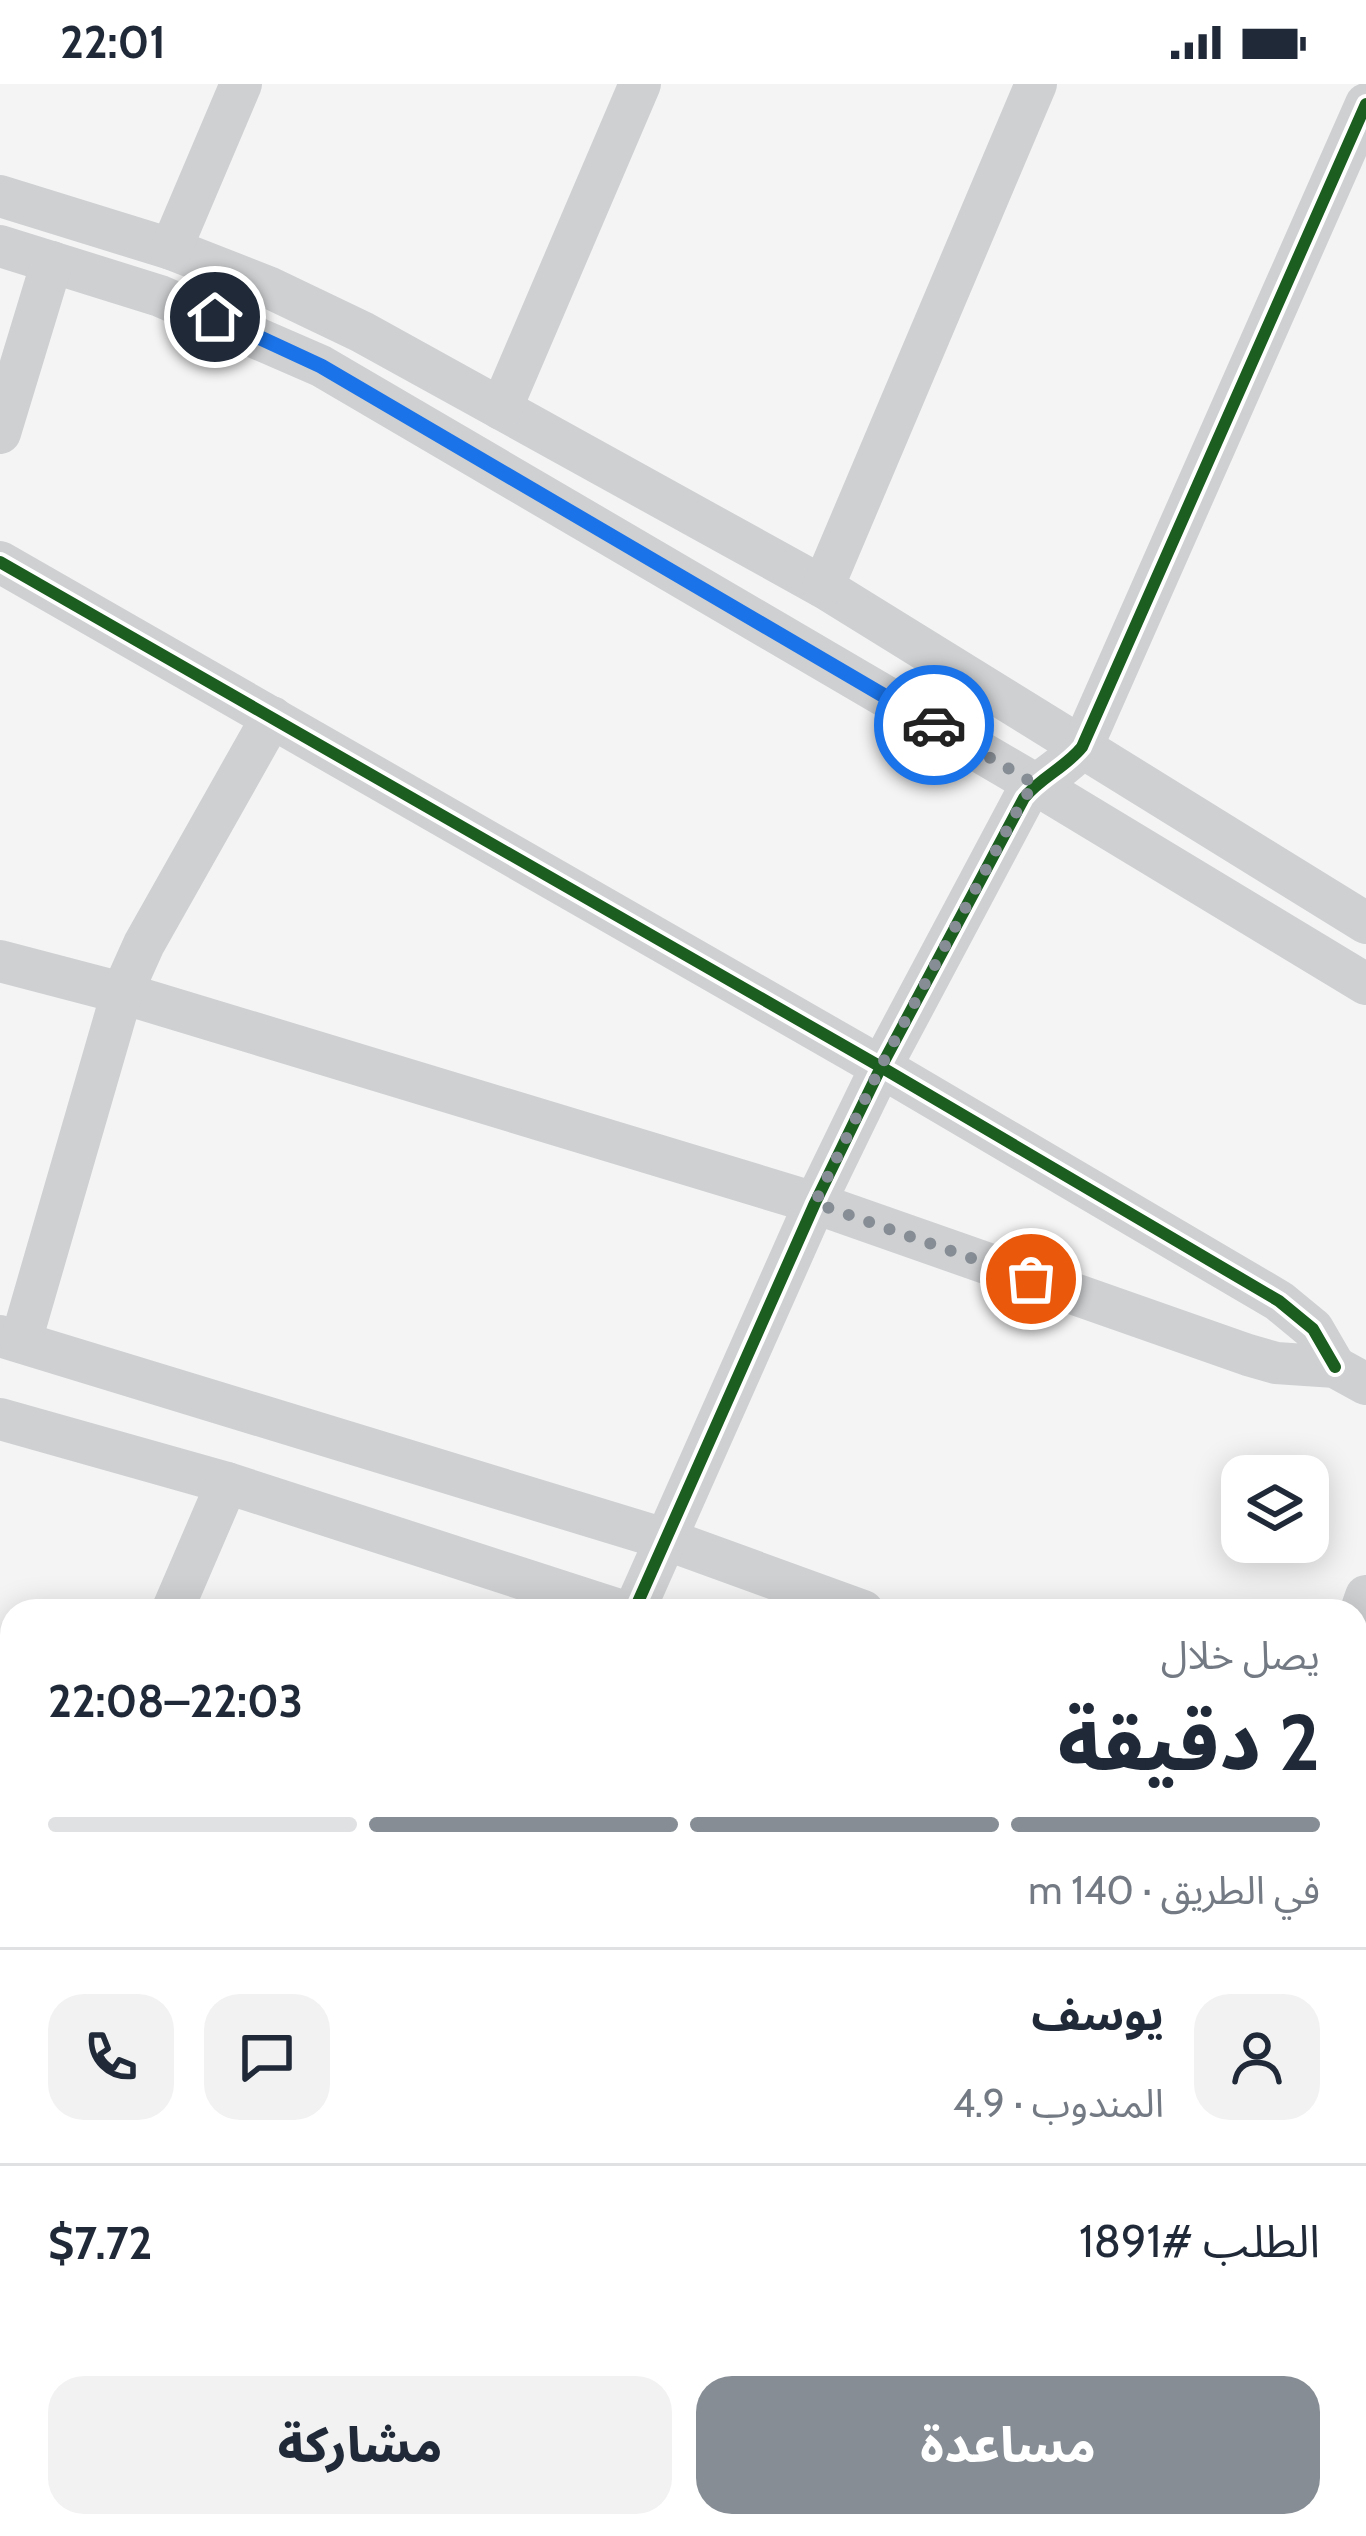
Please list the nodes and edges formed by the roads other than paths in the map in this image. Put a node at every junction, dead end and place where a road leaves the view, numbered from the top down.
1 (241, 84) edge
2 (640, 84) edge
3 (1036, 84) edge
4 (1366, 104) edge
5 (0, 196) edge
6 (0, 246) edge
7 (171, 249) junction
8 (52, 262) junction
9 (501, 409) junction
10 (0, 433) edge
11 (0, 562) edge
12 (824, 587) junction
13 (272, 717) junction
14 (1082, 747) junction
15 (1035, 784) junction
16 (1360, 904) edge
17 (0, 961) edge
18 (1366, 984) edge
19 (122, 993) junction
20 (881, 1066) junction
21 (815, 1203) junction
22 (10, 1339) edge
23 (1350, 1375) edge
24 (0, 1419) edge
25 (226, 1483) junction
26 (668, 1540) junction
27 (177, 1599) edge
28 (585, 1599) edge
29 (640, 1599) edge
30 (830, 1599) edge

1 - 7 street
2 - 9 street
3 - 12 street
4 - 14 street
5 - 7 street
6 - 8 street
7 - 9 street
8 - 10 street
8 - 15 street
9 - 12 street
11 - 13 street
12 - 14 street
13 - 19 street
13 - 20 street
14 - 15 street
14 - 16 street
15 - 18 street
15 - 20 street
17 - 19 street
19 - 21 street
19 - 22 street
20 - 21 street
20 - 23 street
21 - 23 street
21 - 26 street
22 - 26 street
24 - 25 street
25 - 27 street
25 - 28 street
26 - 29 street
26 - 30 street

